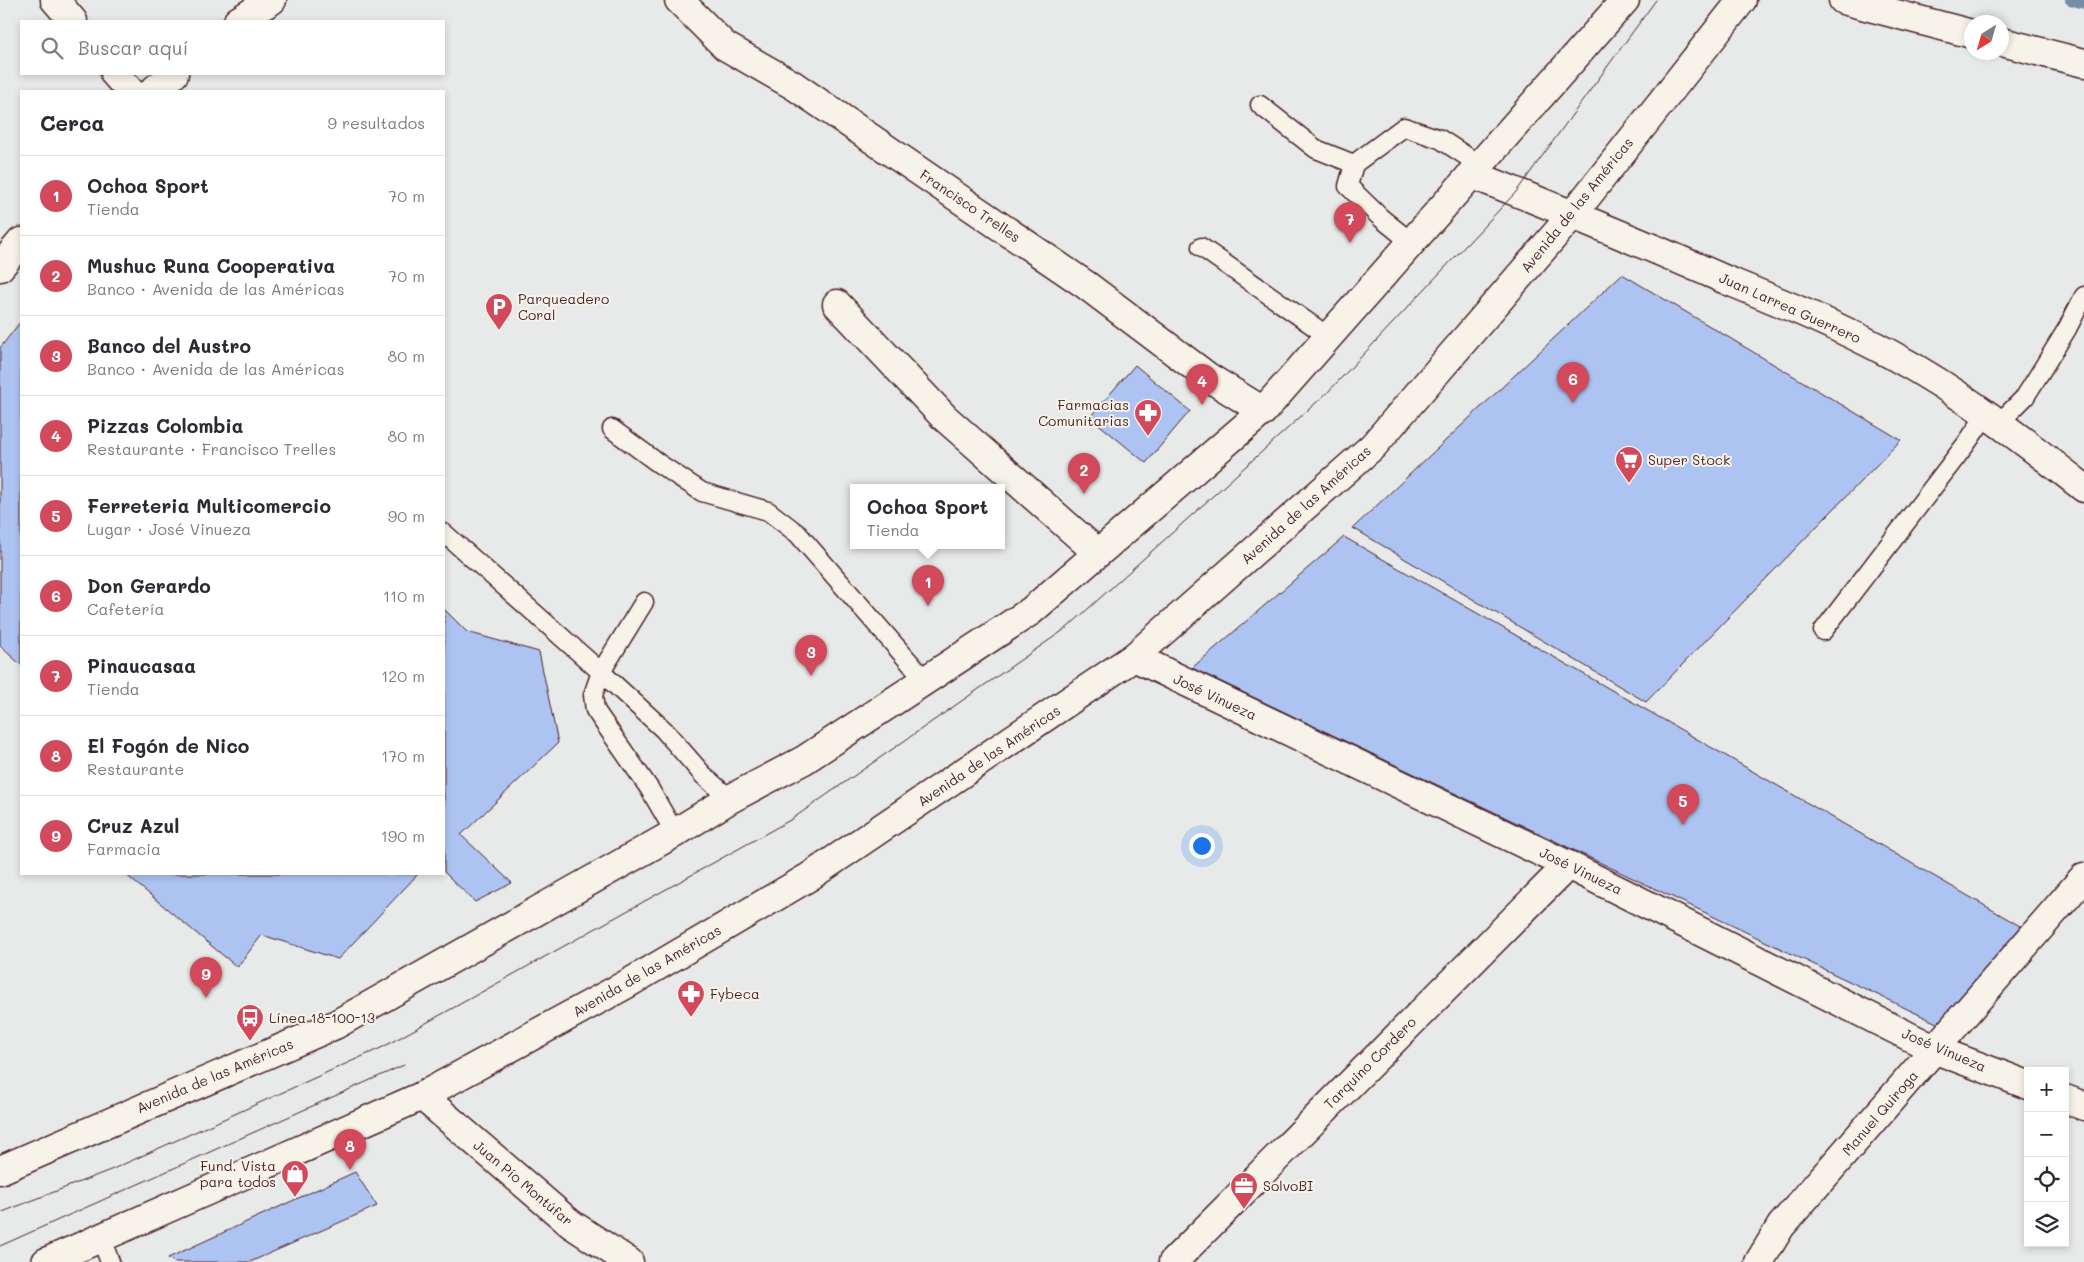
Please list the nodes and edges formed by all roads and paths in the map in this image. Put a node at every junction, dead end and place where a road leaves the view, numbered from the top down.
1 (55, 0) edge
2 (272, 0) edge
3 (680, 0) edge
4 (1625, 0) edge
5 (1742, 0) edge
6 (1843, 0) edge
7 (71, 20) edge
8 (240, 20) edge
9 (1964, 32) edge
10 (2009, 44) edge
11 (2084, 63) edge
12 (116, 75) edge
13 (173, 75) edge
14 (129, 90) edge
15 (154, 90) edge
16 (1260, 106) dead end
17 (1354, 164) junction
18 (1476, 170) junction
19 (1573, 214) junction
20 (20, 243) edge
21 (1412, 243) junction
22 (1201, 247) dead end
23 (0, 267) edge
24 (2084, 296) edge
25 (837, 304) dead end
26 (1328, 337) junction
27 (1263, 411) junction
28 (1993, 419) junction
29 (612, 429) dead end
30 (2084, 488) edge
31 (445, 533) edge
32 (1098, 553) junction
33 (644, 602) dead end
34 (1823, 631) dead end
35 (1134, 658) junction
36 (602, 672) junction
37 (925, 680) junction
38 (730, 799) junction
39 (675, 833) junction
40 (1568, 865) junction
41 (2084, 878) edge
42 (1936, 1050) junction
43 (2024, 1083) edge
44 (422, 1096) junction
45 (2069, 1100) edge
46 (2084, 1106) edge
47 (0, 1170) edge
48 (105, 1250) edge
49 (46, 1262) edge
50 (629, 1262) edge
51 (1173, 1262) edge
52 (1759, 1262) edge

1 - 7 street
2 - 8 street
3 - 27 street, Francisco Trelles
4 - 18 street, Avenida de las Américas
5 - 19 street, Avenida de las Américas
6 - 9 street
10 - 11 street
12 - 14 street
13 - 15 street
16 - 17 lane
17 - 18 lane
17 - 21 lane
18 - 19 street, Juan Larrea Guerrero
18 - 21 street, Avenida de las Américas
19 - 28 street, Juan Larrea Guerrero
19 - 35 street, Avenida de las Américas
20 - 23 street
21 - 26 street, Avenida de las Américas
22 - 26 lane
24 - 28 lane
25 - 32 street
26 - 27 street, Avenida de las Américas
27 - 32 street, Avenida de las Américas
28 - 30 street, Juan Larrea Guerrero
28 - 34 lane
29 - 37 lane
31 - 36 lane
32 - 37 street, Avenida de las Américas
33 - 36 lane
35 - 40 street, José Vinueza
35 - 44 street, Avenida de las Américas
36 - 38 lane
36 - 39 lane
37 - 38 street, Avenida de las Américas
38 - 39 street, Avenida de las Américas
39 - 47 street, Avenida de las Américas
40 - 42 street, José Vinueza
40 - 51 street, Tarquino Cordero
41 - 42 street, Manuel Quiroga
42 - 43 street, José Vinueza
42 - 52 street, Manuel Quiroga
44 - 48 street, Avenida de las Américas
44 - 50 street, Juan Pío Montúfar
45 - 46 street
48 - 49 street, Avenida de las Américas

